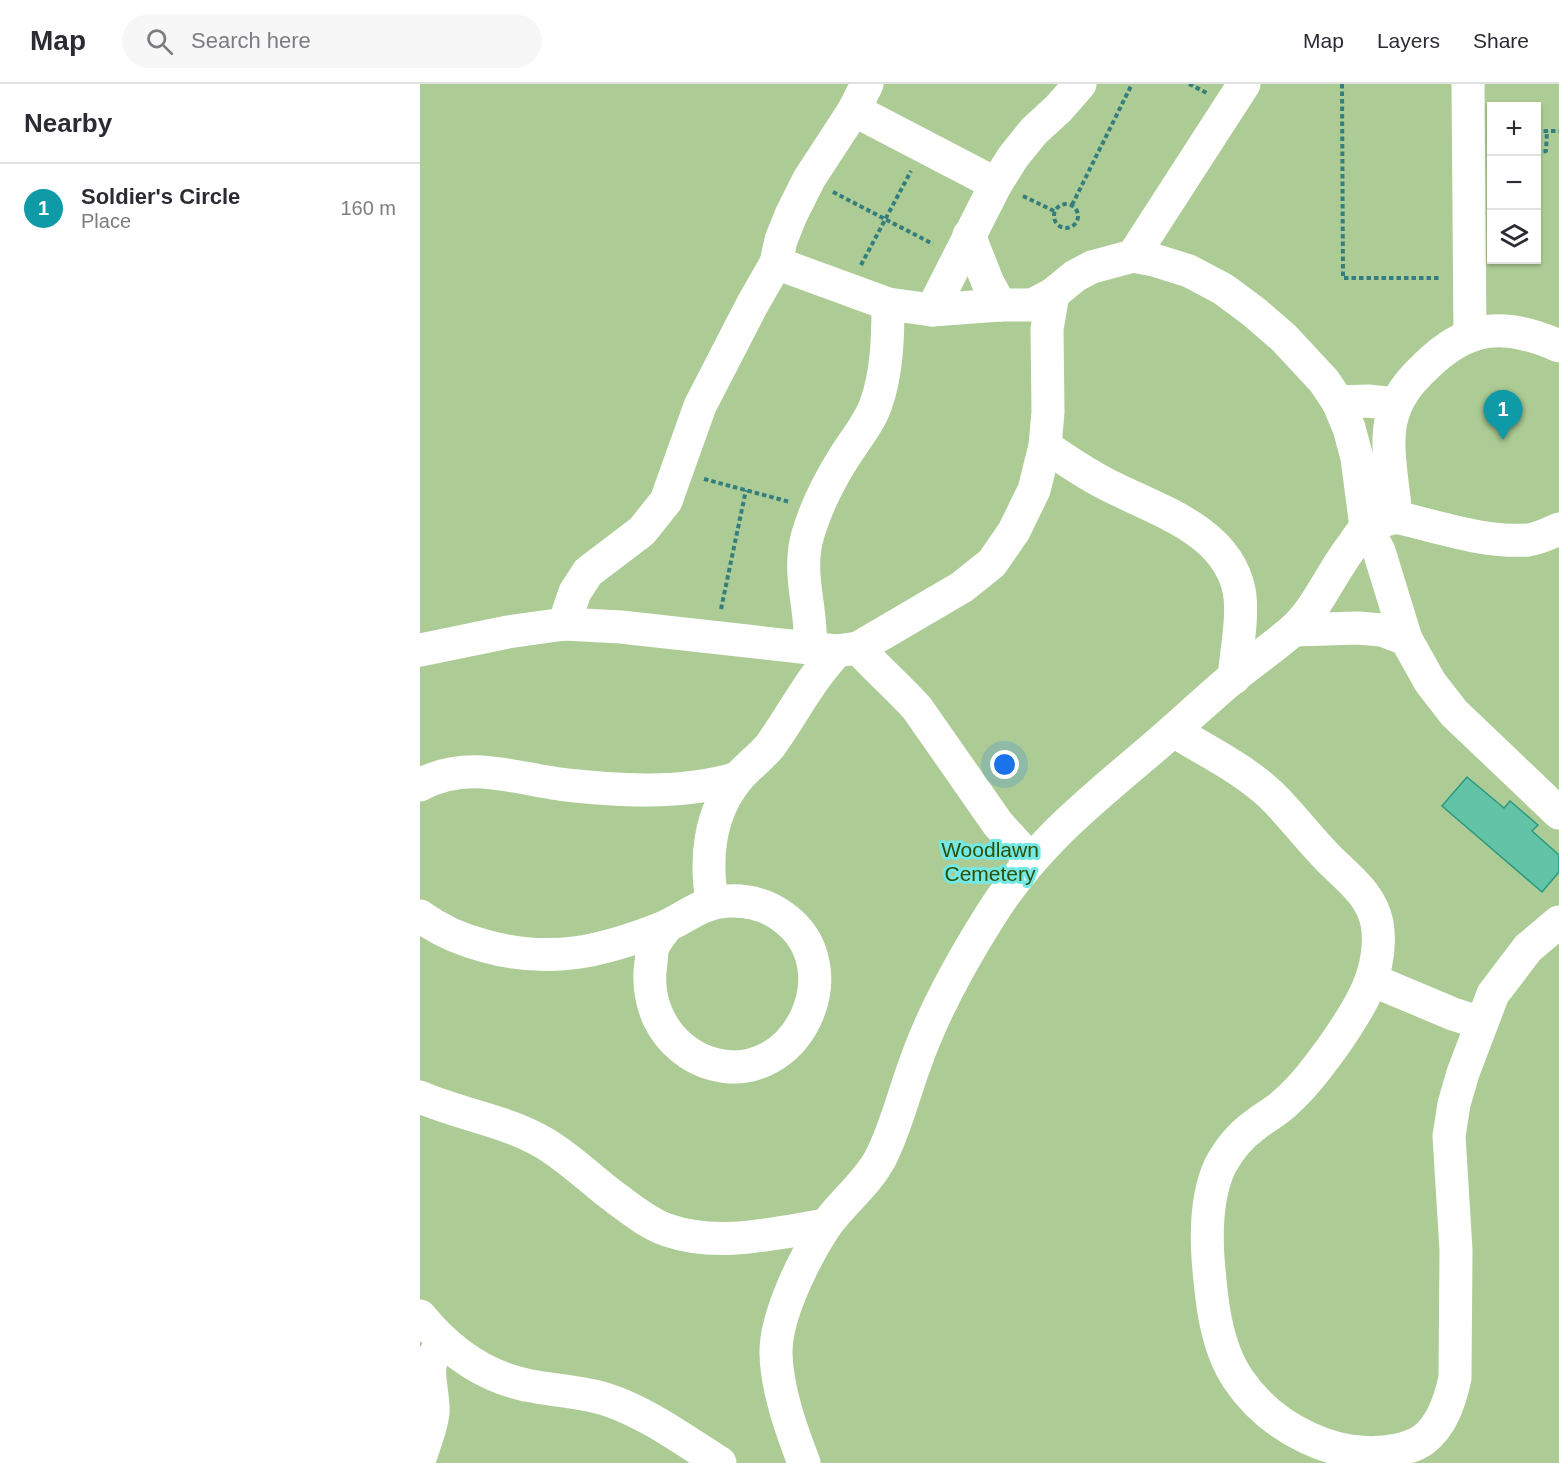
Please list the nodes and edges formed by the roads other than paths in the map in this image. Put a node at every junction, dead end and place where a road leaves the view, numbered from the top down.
1 (1080, 84) edge
2 (1244, 84) edge
3 (1468, 84) edge
4 (861, 97) edge
5 (997, 184) junction
6 (964, 246) junction
7 (1134, 256) junction
8 (777, 264) junction
9 (1053, 294) junction
10 (888, 304) junction
11 (1000, 305) junction
12 (932, 310) junction
13 (1470, 336) junction
14 (1559, 346) edge
15 (1338, 402) junction
16 (1395, 404) junction
17 (1045, 446) junction
18 (1381, 522) junction
19 (1556, 534) edge
20 (564, 624) junction
21 (1294, 630) junction
22 (1406, 639) junction
23 (835, 649) junction
24 (420, 650) edge
25 (1234, 678) junction
26 (1173, 731) junction
27 (738, 778) junction
28 (420, 785) edge
29 (1559, 813) edge
30 (1030, 859) junction
31 (712, 901) junction
32 (420, 916) edge
33 (1559, 922) edge
34 (667, 926) junction
35 (1372, 980) junction
36 (1481, 1023) junction
37 (420, 1097) edge
38 (826, 1225) junction
39 (420, 1316) edge
40 (434, 1349) edge
41 (420, 1458) edge
42 (720, 1463) edge
43 (804, 1463) edge

1 - 5 lane
2 - 7 lane
3 - 13 lane
4 - 5 lane
4 - 8 lane
5 - 6 lane
6 - 11 lane
6 - 12 lane
7 - 9 lane
7 - 15 lane
8 - 10 lane
8 - 20 lane
9 - 11 lane
9 - 17 lane
10 - 12 lane
10 - 23 lane
11 - 12 lane
13 - 14 lane
13 - 16 lane
15 - 16 lane
15 - 18 lane
16 - 18 lane
17 - 23 lane
17 - 25 lane
18 - 19 lane
18 - 21 lane
18 - 22 lane
20 - 23 lane
20 - 24 lane
21 - 22 lane
21 - 25 lane
22 - 29 lane
23 - 27 lane
23 - 30 lane
25 - 26 lane
26 - 30 lane
26 - 35 lane
27 - 28 lane
27 - 31 lane
30 - 38 lane
31 - 34 lane
31 - 34 lane
32 - 34 lane
33 - 36 lane
35 - 36 lane
35 - 36 lane
37 - 38 lane
38 - 43 lane
39 - 40 lane
40 - 41 lane
40 - 42 lane

